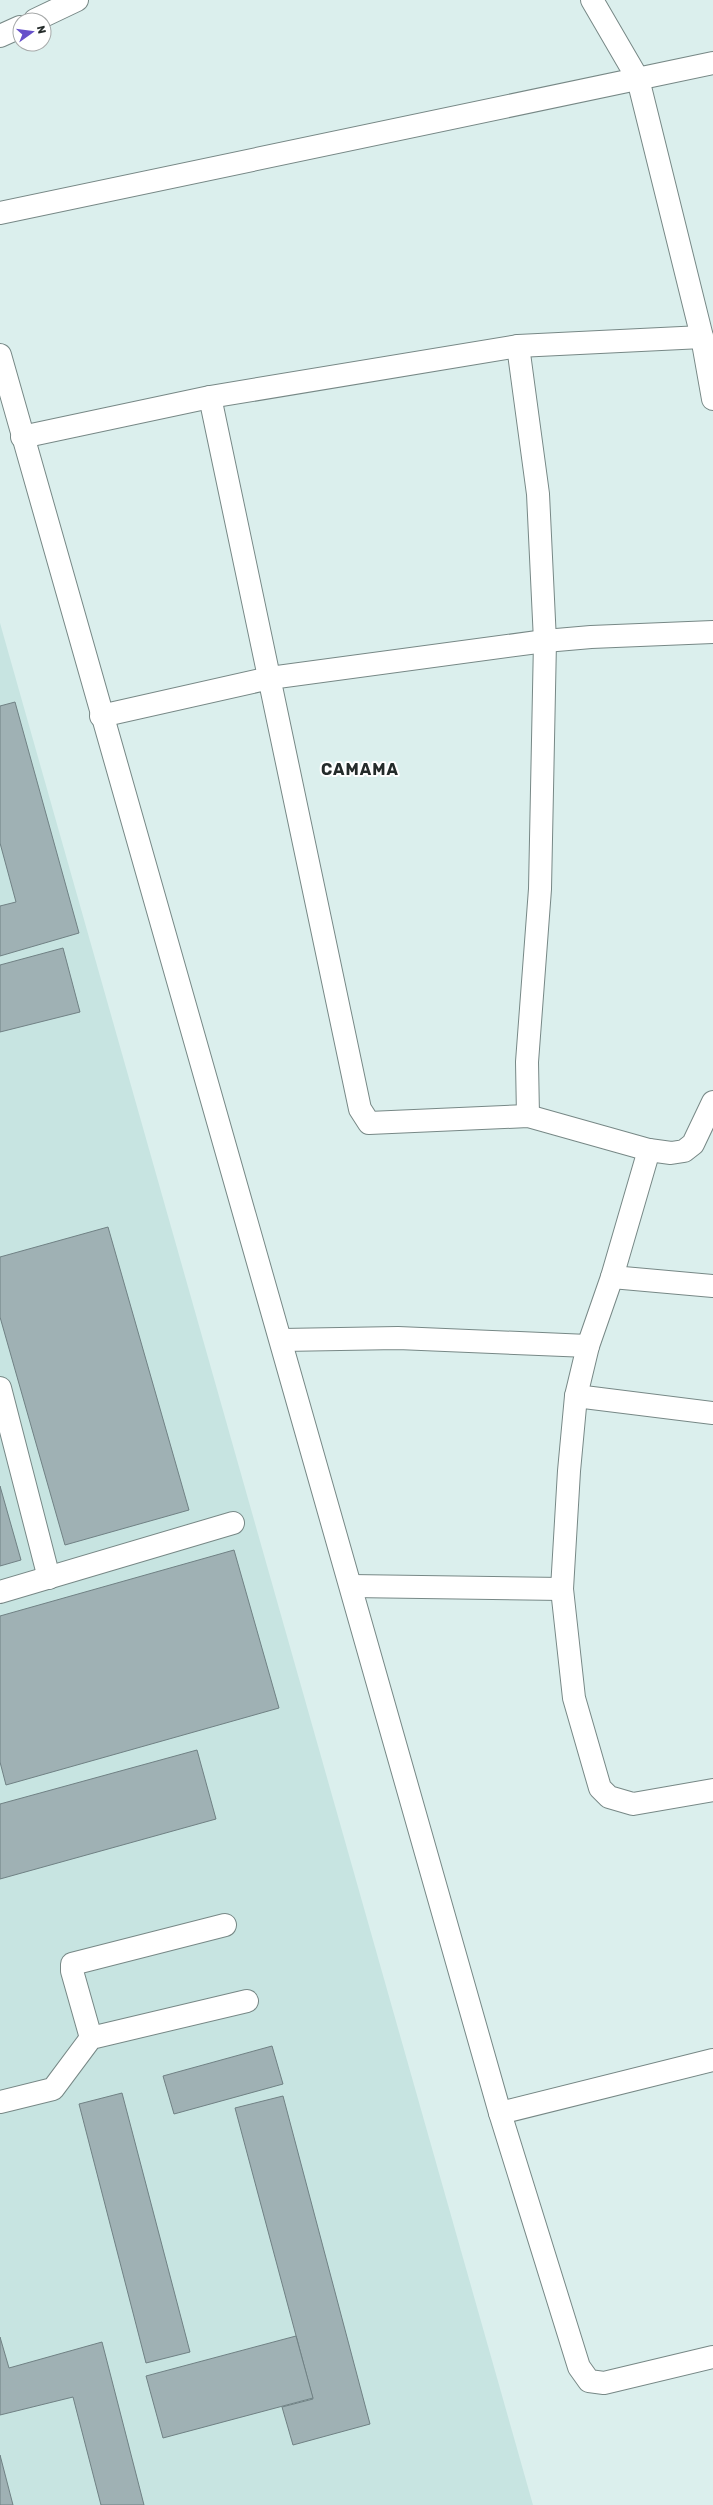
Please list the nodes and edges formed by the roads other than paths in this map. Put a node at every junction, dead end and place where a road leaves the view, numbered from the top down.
1 (77, 0) edge
2 (592, 0) edge
3 (52, 12) edge
4 (12, 31) edge
5 (0, 36) edge
6 (713, 63) edge
7 (638, 79) junction
8 (0, 213) edge
9 (702, 337) junction
10 (518, 346) junction
11 (0, 355) edge
12 (210, 397) junction
13 (713, 399) edge
14 (22, 437) junction
15 (713, 632) edge
16 (545, 641) junction
17 (270, 678) junction
18 (101, 716) junction
19 (713, 1102) edge
20 (528, 1116) junction
21 (649, 1150) junction
22 (612, 1276) junction
23 (713, 1286) edge
24 (282, 1340) junction
25 (588, 1346) junction
26 (0, 1388) edge
27 (576, 1396) junction
28 (713, 1413) edge
29 (233, 1523) dead end
30 (49, 1578) junction
31 (351, 1586) junction
32 (562, 1589) junction
33 (0, 1592) edge
34 (713, 1790) edge
35 (225, 1926) dead end
36 (247, 2001) dead end
37 (91, 2038) junction
38 (713, 2060) edge
39 (0, 2102) edge
40 (500, 2113) junction
41 (713, 2357) edge

1 - 3 street
2 - 7 street
4 - 5 street
6 - 7 street
7 - 8 street
7 - 9 street
9 - 10 street
9 - 13 street
10 - 12 street
10 - 16 street
11 - 14 street
12 - 14 street
12 - 17 street
14 - 18 street
15 - 16 street
16 - 17 street
16 - 20 street
17 - 18 street
17 - 20 street
18 - 24 street
19 - 21 street
20 - 21 street
21 - 22 street
22 - 23 street
22 - 25 street
24 - 25 street
24 - 31 street
25 - 27 street
26 - 30 street
27 - 28 street
27 - 32 street
29 - 30 street
30 - 33 street
31 - 32 street
31 - 40 street
32 - 34 street
35 - 37 street
36 - 37 street
37 - 39 street
38 - 40 street
40 - 41 street

